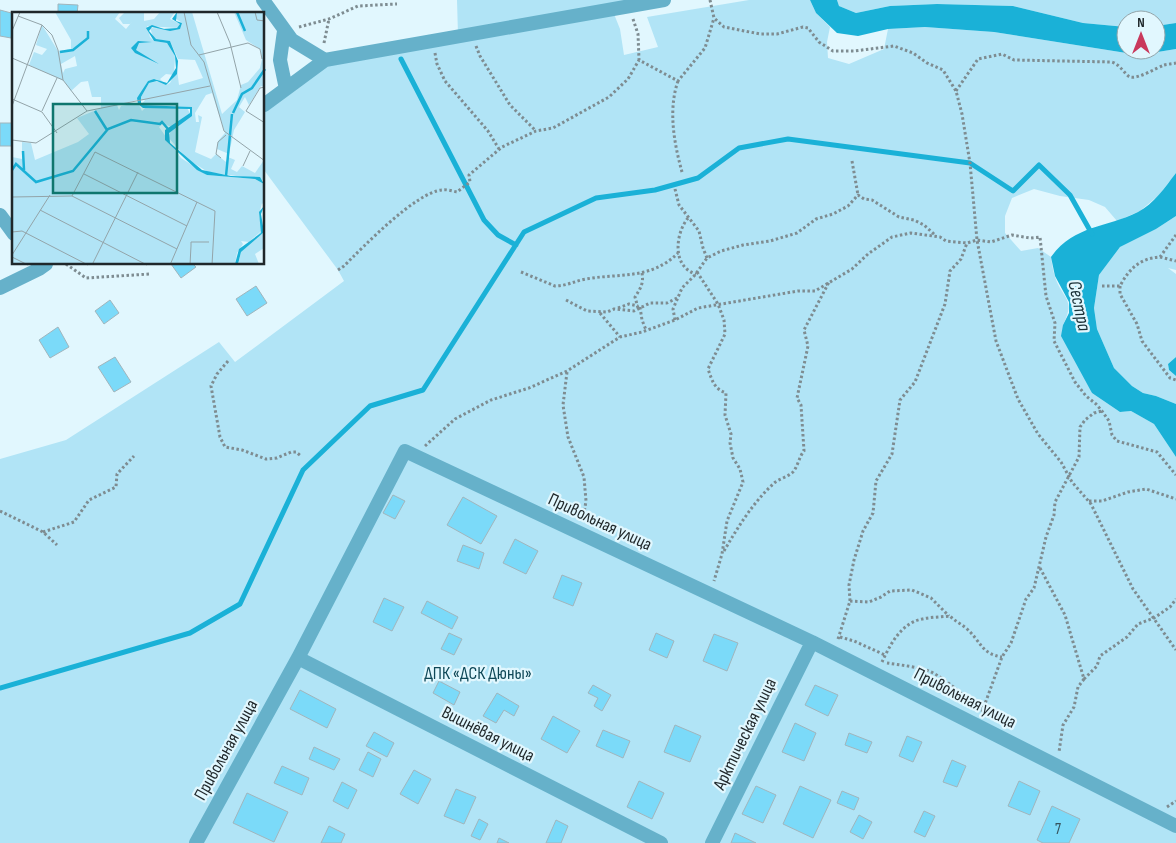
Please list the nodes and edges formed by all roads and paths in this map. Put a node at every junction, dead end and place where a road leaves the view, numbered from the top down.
1 (263, 0) edge
2 (664, 0) edge
3 (710, 0) edge
4 (397, 4) dead end
5 (627, 6) junction
6 (714, 18) junction
7 (329, 20) junction
8 (284, 31) junction
9 (472, 33) junction
10 (432, 41) junction
11 (327, 59) junction
12 (639, 60) junction
13 (1176, 63) edge
14 (678, 81) junction
15 (286, 89) junction
16 (956, 91) junction
17 (265, 104) edge
18 (536, 131) junction
19 (499, 149) junction
20 (852, 161) dead end
21 (682, 172) dead end
22 (674, 189) dead end
23 (858, 195) junction
24 (0, 215) edge
25 (688, 218) junction
26 (12, 231) edge
27 (935, 236) junction
28 (1176, 236) edge
29 (977, 240) junction
30 (966, 243) junction
31 (678, 253) junction
32 (1160, 257) junction
33 (707, 258) junction
34 (1176, 260) edge
35 (67, 265) edge
36 (40, 266) edge
37 (338, 270) dead end
38 (521, 272) dead end
39 (642, 273) junction
40 (697, 273) junction
41 (150, 274) dead end
42 (829, 282) junction
43 (1102, 286) dead end
44 (1120, 286) junction
45 (0, 288) edge
46 (677, 298) junction
47 (566, 300) dead end
48 (718, 304) junction
49 (639, 307) junction
50 (616, 309) junction
51 (599, 312) junction
52 (674, 320) junction
53 (646, 330) junction
54 (620, 337) junction
55 (228, 361) dead end
56 (567, 371) junction
57 (1176, 380) edge
58 (1102, 411) junction
59 (426, 446) dead end
60 (134, 456) dead end
61 (301, 456) dead end
62 (1176, 475) edge
63 (1068, 476) junction
64 (1176, 500) edge
65 (1089, 501) junction
66 (0, 511) edge
67 (43, 532) junction
68 (580, 534) junction
69 (57, 545) dead end
70 (722, 554) junction
71 (1040, 568) junction
72 (707, 594) junction
73 (1176, 599) edge
74 (850, 601) junction
75 (950, 616) junction
76 (1154, 618) junction
77 (840, 637) junction
78 (812, 642) junction
79 (1176, 650) edge
80 (830, 651) junction
81 (885, 655) junction
82 (1002, 657) junction
83 (298, 658) junction
84 (879, 668) junction
85 (1084, 679) junction
86 (984, 708) junction
87 (977, 725) junction
88 (1060, 768) junction
89 (1176, 826) edge
90 (196, 843) edge
91 (660, 843) edge
92 (712, 843) edge

1 - 8 street
2 - 5 street
3 - 6 path
4 - 7 path
5 - 9 street
5 - 12 path
6 - 14 path
6 - 16 path
7 - 8 path
7 - 11 path
8 - 11 street
8 - 15 street
9 - 10 street
9 - 18 path
10 - 11 street
10 - 19 path
11 - 15 street
12 - 14 path
12 - 18 path
13 - 16 path
14 - 21 path
15 - 17 street
16 - 29 path
18 - 19 path
19 - 37 path
20 - 23 path
22 - 25 path
23 - 27 path
23 - 33 path
24 - 26 street
25 - 31 path
25 - 33 path
27 - 30 path
27 - 42 path
28 - 32 path
29 - 30 path
29 - 58 path
29 - 63 path
30 - 74 path
31 - 39 path
31 - 40 path
32 - 34 path
32 - 44 path
33 - 40 path
35 - 41 path
36 - 45 street
38 - 39 path
39 - 49 path
40 - 46 path
40 - 48 path
42 - 48 path
42 - 70 path
43 - 44 path
44 - 57 path
46 - 49 path
46 - 52 path
47 - 51 path
48 - 52 path
48 - 70 path
49 - 50 path
49 - 50 path
49 - 53 path
50 - 51 path
51 - 54 path
52 - 53 path
53 - 54 path
54 - 56 path
55 - 61 path
56 - 59 path
56 - 68 path
58 - 62 path
58 - 63 path
60 - 67 path
63 - 65 path
63 - 71 path
64 - 65 path
65 - 76 path
66 - 67 path
67 - 69 path
68 - 72 street, Привольная улица
68 - 83 street, Привольная улица
70 - 72 path
71 - 82 path
71 - 85 path
72 - 78 street, Привольная улица
73 - 76 path
74 - 75 path
74 - 77 path
75 - 81 path
75 - 82 path
76 - 79 path
76 - 85 path
77 - 80 path
77 - 81 path
78 - 80 street, Привольная улица
78 - 92 street, Арктическая улица
80 - 84 street, Привольная улица
81 - 84 path
82 - 86 path
83 - 90 street, Привольная улица
83 - 91 street, Вишнёвая улица
84 - 86 path
84 - 87 street, Привольная улица
85 - 88 path
86 - 87 path
87 - 88 street, Привольная улица
88 - 89 street, Привольная улица

